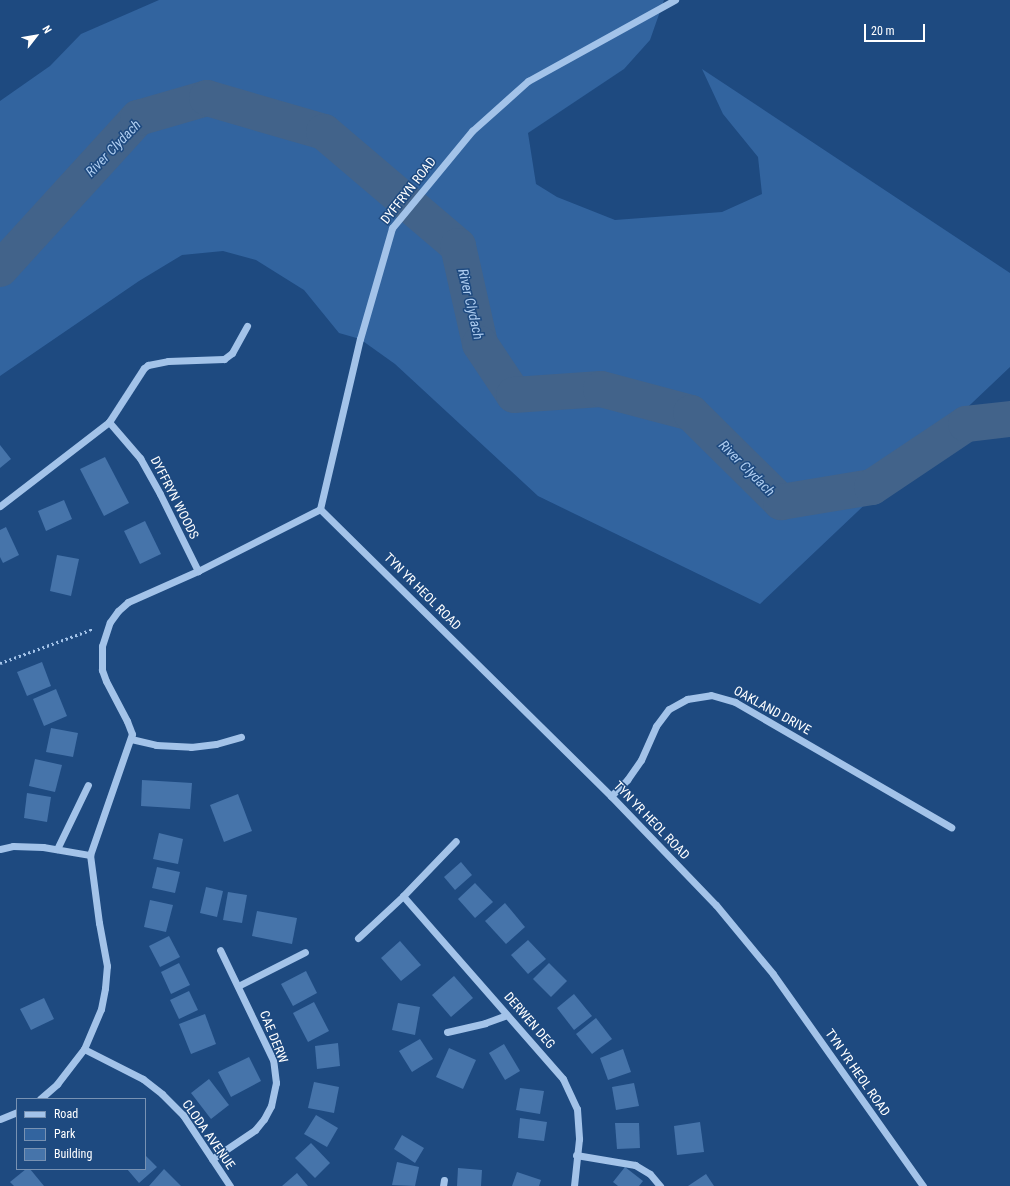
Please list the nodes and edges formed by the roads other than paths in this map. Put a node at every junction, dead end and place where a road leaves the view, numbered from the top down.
1 (675, 0) edge
2 (246, 326) dead end
3 (109, 422) junction
4 (0, 506) edge
5 (320, 509) junction
6 (198, 571) junction
7 (241, 737) dead end
8 (131, 739) junction
9 (88, 785) dead end
10 (610, 796) junction
11 (951, 827) dead end
12 (456, 841) dead end
13 (0, 849) edge
14 (57, 849) junction
15 (90, 855) junction
16 (403, 896) junction
17 (358, 938) dead end
18 (220, 950) dead end
19 (305, 952) dead end
20 (238, 986) junction
21 (507, 1015) junction
22 (447, 1032) dead end
23 (84, 1049) junction
24 (41, 1098) edge
25 (16, 1112) edge
26 (0, 1119) edge
27 (576, 1155) junction
28 (212, 1159) junction
29 (230, 1186) edge
30 (574, 1186) edge
31 (660, 1186) edge
32 (924, 1186) edge

1 - 5 street, DYFFRYN ROAD
2 - 3 street
3 - 4 street
3 - 6 street, DYFFRYN WOODS
5 - 6 street
5 - 10 street, TYN YR HEOL ROAD
6 - 8 street
7 - 8 street
8 - 15 street
9 - 14 street
10 - 11 street, OAKLAND DRIVE
10 - 32 street, TYN YR HEOL ROAD
12 - 16 street
13 - 14 street
14 - 15 street
15 - 23 street
16 - 17 street
16 - 21 street, DERWEN DEG
18 - 20 street, CAE DERW
19 - 20 street
20 - 28 street, CAE DERW
21 - 22 street
21 - 27 street, DERWEN DEG
23 - 24 street
23 - 28 street, CLODA AVENUE
25 - 26 street
27 - 30 street, DERWEN DEG
27 - 31 street
28 - 29 street, CLODA AVENUE

